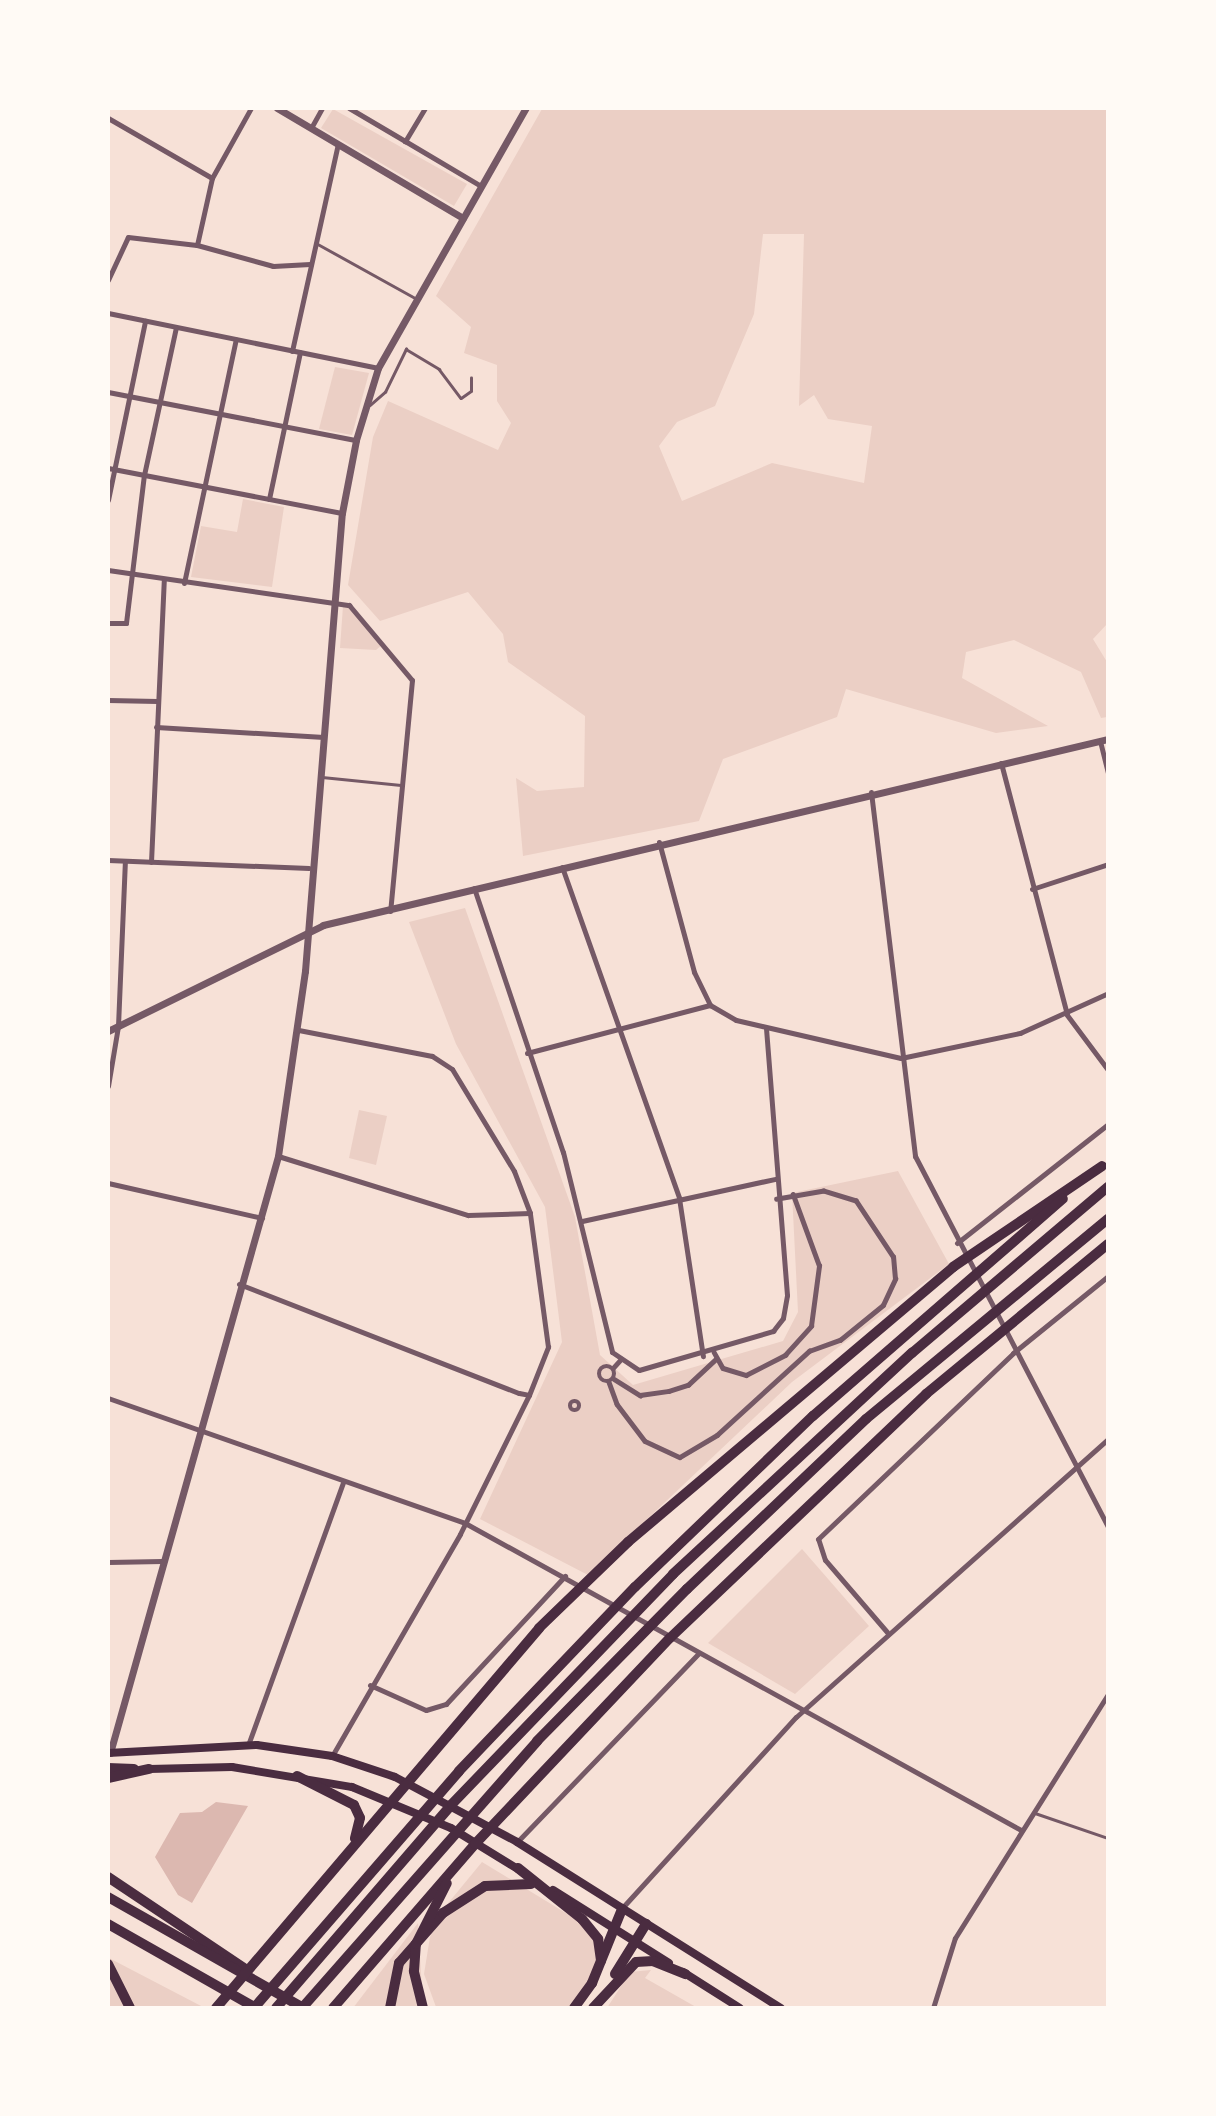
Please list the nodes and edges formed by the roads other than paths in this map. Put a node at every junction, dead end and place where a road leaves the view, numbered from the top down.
1 (251, 108) edge
2 (277, 108) edge
3 (322, 108) edge
4 (349, 108) edge
5 (425, 108) edge
6 (526, 108) edge
7 (108, 118) edge
8 (310, 128) junction
9 (405, 141) junction
10 (338, 144) junction
11 (212, 178) junction
12 (481, 186) junction
13 (463, 218) junction
14 (314, 242) junction
15 (197, 245) junction
16 (310, 264) junction
17 (108, 279) edge
18 (417, 299) junction
19 (108, 313) edge
20 (145, 321) junction
21 (176, 327) junction
22 (236, 339) junction
23 (292, 351) junction
24 (300, 352) junction
25 (378, 368) junction
26 (471, 378) dead end
27 (108, 392) edge
28 (128, 396) junction
29 (160, 402) junction
30 (365, 410) junction
31 (219, 413) junction
32 (285, 427) junction
33 (356, 440) junction
34 (112, 469) edge
35 (144, 475) junction
36 (202, 486) junction
37 (269, 499) junction
38 (108, 500) edge
39 (342, 513) junction
40 (108, 570) edge
41 (128, 573) junction
42 (164, 580) junction
43 (184, 583) junction
44 (335, 600) junction
45 (108, 623) edge
46 (108, 701) edge
47 (157, 701) junction
48 (156, 727) junction
49 (324, 737) junction
50 (1104, 740) edge
51 (1001, 764) junction
52 (1108, 773) edge
53 (318, 777) junction
54 (401, 785) junction
55 (871, 792) junction
56 (659, 842) junction
57 (108, 860) edge
58 (125, 861) junction
59 (151, 862) junction
60 (1108, 864) edge
61 (562, 866) junction
62 (309, 868) junction
63 (474, 888) junction
64 (1032, 889) junction
65 (390, 911) junction
66 (307, 933) junction
67 (1108, 993) edge
68 (710, 1004) junction
69 (1067, 1015) junction
70 (118, 1026) junction
71 (766, 1028) junction
72 (616, 1029) junction
73 (298, 1030) junction
74 (108, 1031) edge
75 (527, 1053) junction
76 (901, 1058) junction
77 (1108, 1070) edge
78 (108, 1086) edge
79 (1108, 1124) edge
80 (278, 1156) junction
81 (1105, 1163) edge
82 (775, 1179) junction
83 (108, 1183) edge
84 (1108, 1187) edge
85 (793, 1195) junction
86 (679, 1198) junction
87 (777, 1199) junction
88 (530, 1213) junction
89 (262, 1218) junction
90 (1108, 1219) edge
91 (582, 1221) junction
92 (957, 1243) junction
93 (1108, 1244) edge
94 (1108, 1276) edge
95 (239, 1284) junction
96 (714, 1352) junction
97 (1013, 1353) junction
98 (703, 1356) junction
99 (621, 1359) junction
100 (716, 1359) junction
101 (612, 1368) junction
102 (611, 1380) junction
103 (529, 1395) junction
104 (108, 1398) edge
105 (198, 1430) junction
106 (1108, 1439) edge
107 (1074, 1470) junction
108 (343, 1482) junction
109 (465, 1523) junction
110 (1108, 1527) edge
111 (162, 1561) junction
112 (108, 1562) edge
113 (565, 1576) junction
114 (887, 1632) junction
115 (699, 1653) junction
116 (370, 1685) junction
117 (1108, 1694) edge
118 (805, 1709) junction
119 (248, 1745) junction
120 (109, 1753) edge
121 (332, 1756) junction
122 (108, 1768) edge
123 (149, 1769) junction
124 (297, 1776) junction
125 (108, 1779) edge
126 (406, 1782) junction
127 (391, 1800) junction
128 (1032, 1812) junction
129 (1021, 1830) junction
130 (1108, 1838) edge
131 (517, 1842) junction
132 (475, 1844) junction
133 (348, 1849) junction
134 (518, 1868) junction
135 (108, 1877) edge
136 (531, 1884) junction
137 (108, 1897) edge
138 (622, 1909) junction
139 (108, 1924) edge
140 (646, 1924) junction
141 (615, 1930) junction
142 (634, 1942) junction
143 (601, 1961) junction
144 (108, 1964) edge
145 (686, 1974) junction
146 (604, 1992) junction
147 (278, 1993) junction
148 (130, 2007) edge
149 (216, 2007) edge
150 (255, 2007) edge
151 (276, 2007) edge
152 (302, 2007) edge
153 (334, 2007) edge
154 (390, 2007) edge
155 (423, 2007) edge
156 (574, 2007) edge
157 (593, 2007) edge
158 (740, 2007) edge
159 (781, 2007) edge
160 (933, 2007) edge

1 - 11 street
2 - 8 street
3 - 8 street
4 - 9 street
5 - 9 street
6 - 12 street
7 - 11 street
8 - 10 street
9 - 12 street
10 - 13 street
10 - 14 street
11 - 15 street
12 - 13 street
13 - 18 street
14 - 16 street
14 - 18 lane
15 - 16 street
15 - 17 street
16 - 23 street
18 - 25 street
19 - 20 street
20 - 21 street
20 - 28 street
21 - 22 street
21 - 29 street
22 - 23 street
22 - 31 street
23 - 24 street
24 - 25 street
24 - 32 street
25 - 30 street
26 - 30 lane
27 - 28 street
28 - 29 street
28 - 34 street
29 - 31 street
29 - 35 street
30 - 33 street
31 - 32 street
31 - 36 street
32 - 33 street
32 - 37 street
33 - 39 street
34 - 35 street
34 - 38 street
35 - 36 street
35 - 41 street
36 - 37 street
36 - 43 street
37 - 39 street
39 - 44 street
40 - 41 street
41 - 42 street
41 - 45 street
42 - 43 street
42 - 47 street
43 - 44 street
44 - 49 street
44 - 54 street
46 - 47 street
47 - 48 street
48 - 49 street
48 - 59 street
49 - 53 street
50 - 51 street
50 - 52 street
51 - 55 street
51 - 64 street
53 - 54 lane
53 - 62 street
54 - 65 street
55 - 56 street
55 - 76 street
56 - 61 street
56 - 68 street
57 - 58 street
58 - 59 street
58 - 70 street
59 - 62 street
60 - 64 street
61 - 63 street
61 - 72 street
62 - 66 street
63 - 65 street
63 - 75 street
64 - 69 street
65 - 66 street
66 - 70 street
66 - 73 street
67 - 69 street
68 - 71 street
68 - 72 street
69 - 76 street
69 - 77 street
70 - 74 street
70 - 78 street
71 - 76 street
71 - 82 street
72 - 75 street
72 - 86 street
73 - 80 street
73 - 88 street
75 - 91 street
76 - 92 street
79 - 92 street
80 - 88 street
80 - 89 street
81 - 126 highway
81 - 150 highway
82 - 86 street
82 - 87 street
83 - 89 street
84 - 151 highway
85 - 87 street
85 - 100 street
85 - 102 street
86 - 91 street
86 - 98 street
87 - 96 street
88 - 103 street
89 - 95 street
90 - 152 highway
91 - 99 street
92 - 97 street
93 - 132 highway
94 - 97 street
95 - 103 street
95 - 105 street
96 - 98 street
96 - 100 street
97 - 107 street
97 - 114 street
98 - 99 street
99 - 101 street
100 - 102 street
101 - 102 street
101 - 102 street
103 - 109 street
104 - 105 street
105 - 108 street
105 - 111 street
106 - 107 street
107 - 110 street
107 - 114 street
108 - 109 street
108 - 119 street
109 - 113 street
109 - 116 street
111 - 112 street
111 - 120 street
113 - 115 street
113 - 116 street
114 - 118 street
115 - 118 street
115 - 131 street
116 - 121 street
117 - 128 street
118 - 129 street
118 - 138 street
119 - 120 main road
119 - 121 main road
121 - 126 main road
122 - 123 highway
123 - 124 main road
123 - 125 highway
124 - 127 main road
124 - 133 highway
126 - 127 highway
126 - 131 main road
127 - 133 highway
127 - 134 main road
128 - 129 street
128 - 130 lane
129 - 160 street
131 - 138 main road
132 - 153 highway
132 - 155 highway
133 - 149 highway
134 - 136 highway
134 - 141 main road
135 - 147 highway
136 - 143 highway
136 - 154 highway
137 - 147 highway
138 - 140 main road
138 - 141 highway
139 - 150 highway
140 - 142 highway
140 - 159 main road
141 - 142 main road
141 - 143 highway
142 - 145 main road
142 - 146 highway
143 - 156 highway
144 - 148 highway
145 - 146 highway
145 - 158 main road
146 - 157 highway
147 - 152 highway

